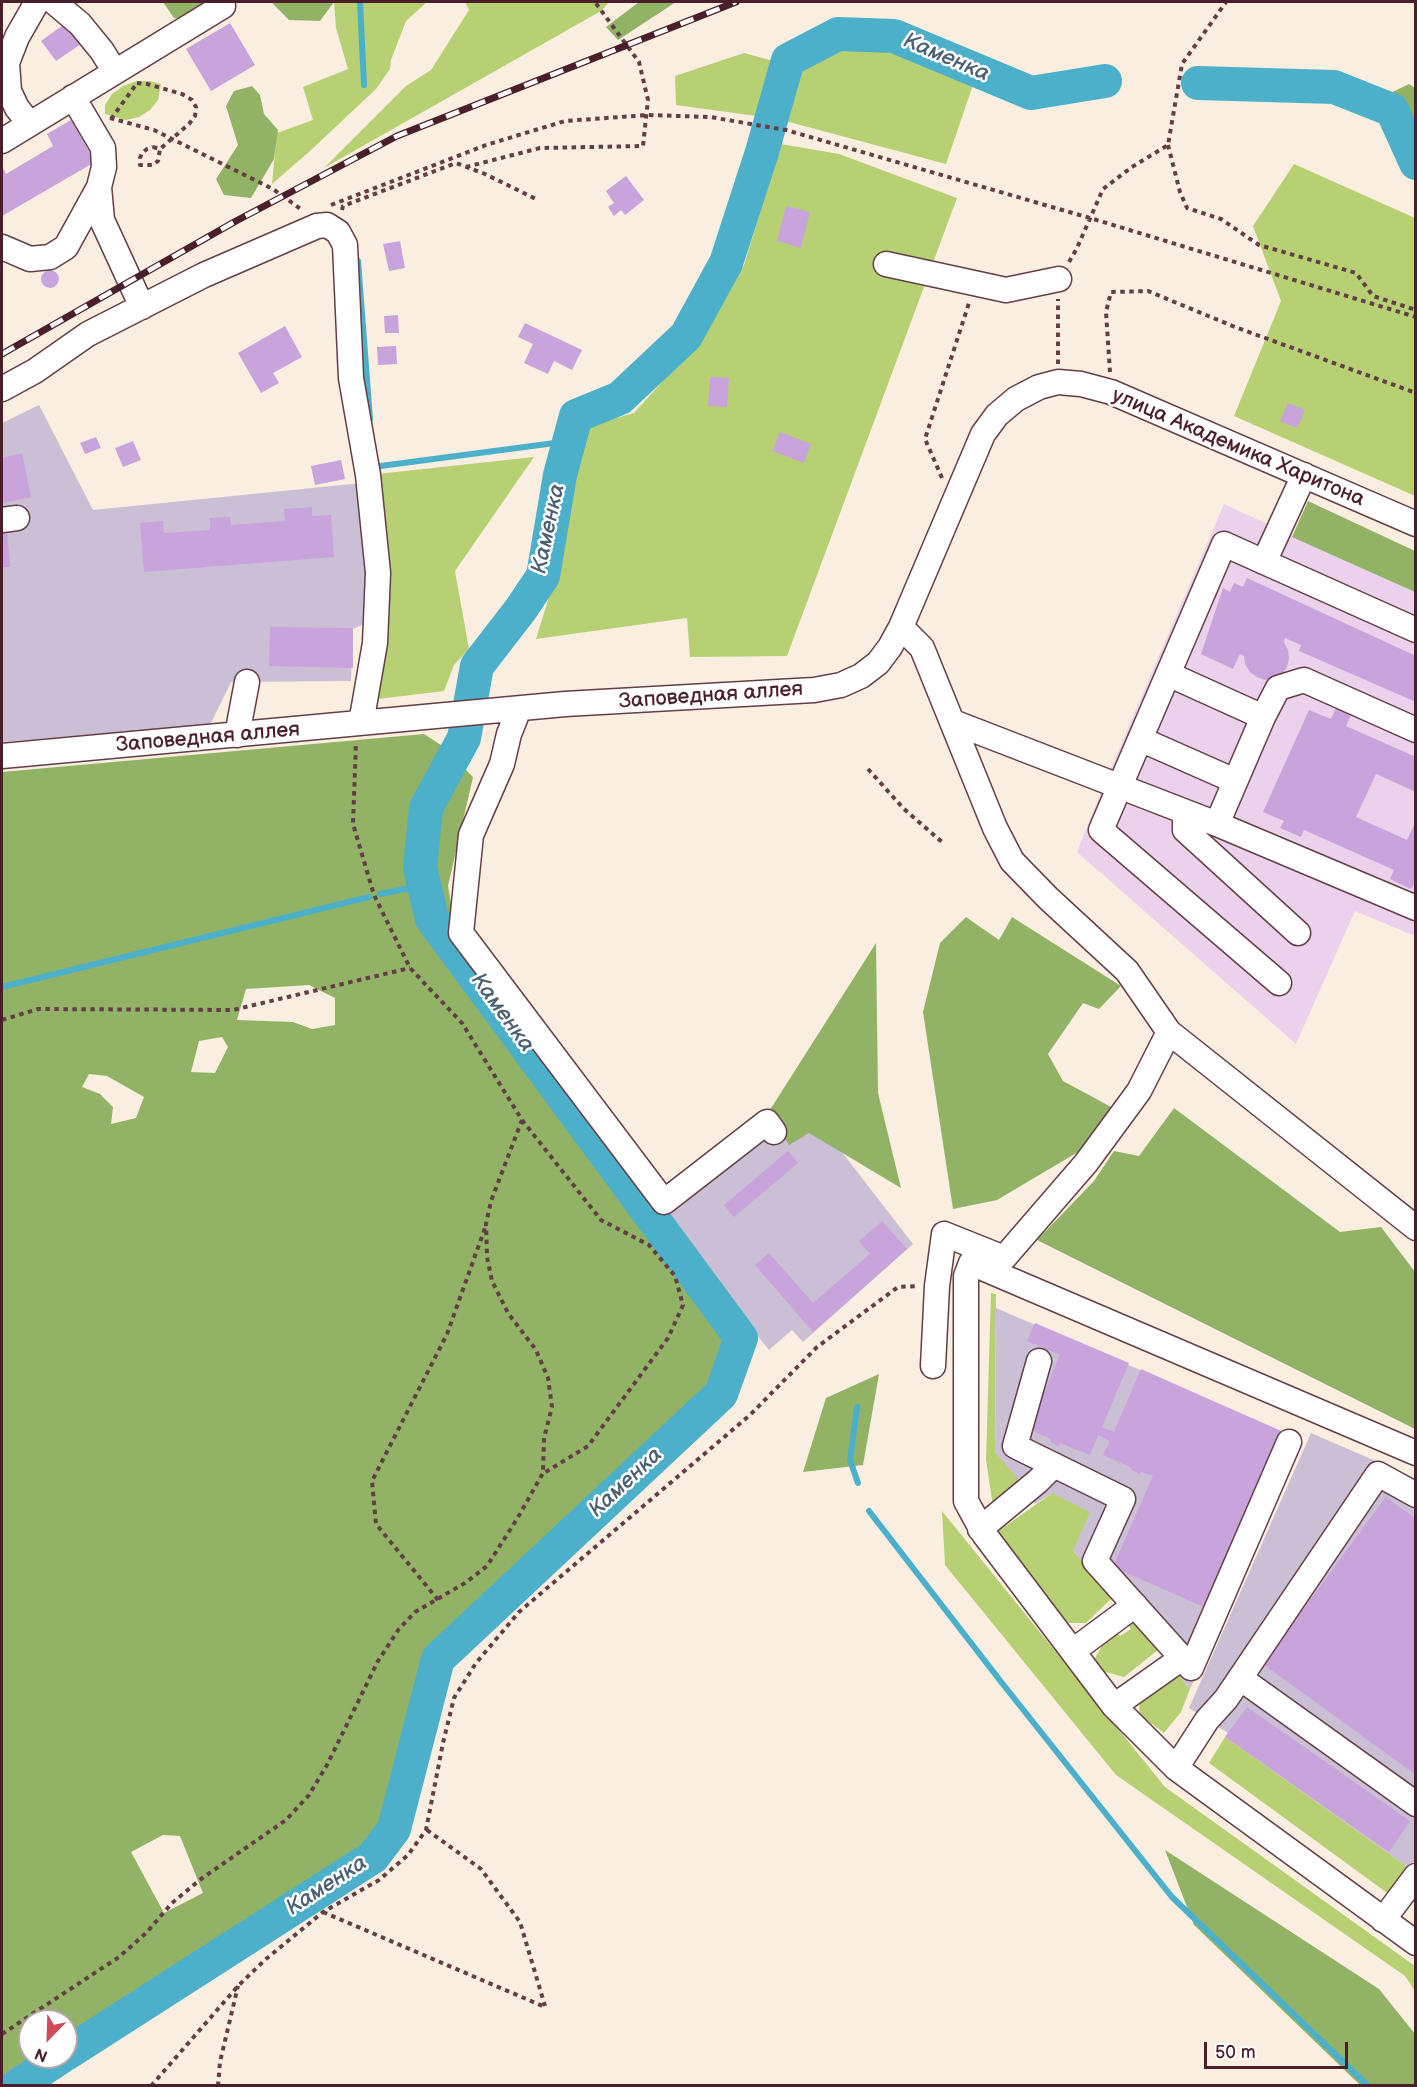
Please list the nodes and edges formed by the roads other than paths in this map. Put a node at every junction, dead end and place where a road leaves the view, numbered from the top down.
1 (37, 2) edge
2 (54, 2) edge
3 (223, 6) dead end
4 (125, 74) junction
5 (77, 95) junction
6 (30, 123) junction
7 (2, 141) edge
8 (99, 187) junction
9 (2, 247) edge
10 (886, 264) dead end
11 (1059, 279) road end
12 (142, 307) junction
13 (1058, 382) joint
14 (2, 389) edge
15 (1304, 475) junction
16 (1416, 524) edge
17 (1264, 562) junction
18 (901, 627) junction
19 (1416, 630) edge
20 (1168, 674) junction
21 (247, 681) dead end
22 (519, 709) junction
23 (1263, 717) junction
24 (953, 722) junction
25 (359, 723) junction
26 (1416, 730) edge
27 (237, 735) junction
28 (1140, 739) junction
29 (2, 756) edge
30 (1235, 781) junction
31 (1120, 787) junction
32 (1185, 812) junction
33 (1217, 824) junction
34 (1416, 908) edge
35 (1298, 933) dead end
36 (1279, 983) dead end
37 (1169, 1032) junction
38 (774, 1132) dead end
39 (1416, 1228) edge
40 (1039, 1361) dead end
41 (933, 1366) dead end
42 (1289, 1442) dead end
43 (1416, 1453) edge
44 (1054, 1465) junction
45 (1416, 1495) edge
46 (980, 1529) junction
47 (1135, 1605) junction
48 (1073, 1651) junction
49 (1182, 1658) junction
50 (1240, 1678) junction
51 (1114, 1706) junction
52 (1176, 1768) junction
53 (1416, 1804) edge
54 (1416, 1876) edge
55 (1383, 1920) junction
56 (1416, 1943) edge

1 - 6 street
2 - 4 street
3 - 4 street
4 - 5 street
5 - 6 street
5 - 8 street
6 - 7 street
8 - 9 street
8 - 12 street
10 - 11 street
12 - 14 street
12 - 25 street
13 - 15 street, улица Академика Харитона
13 - 18 street, Заповедная аллея
15 - 16 street, улица Академика Харитона
15 - 17 street
17 - 19 street
17 - 20 street
18 - 22 street, Заповедная аллея
18 - 24 street
20 - 23 street
20 - 28 street
21 - 27 street
22 - 25 street, Заповедная аллея
22 - 38 street
23 - 26 street
23 - 30 street
24 - 31 street
24 - 37 street
25 - 27 street, Заповедная аллея
27 - 29 street, Заповедная аллея
28 - 30 street
28 - 31 street
30 - 33 street
31 - 32 street
31 - 36 street
32 - 33 street
32 - 35 street
33 - 34 street
37 - 39 street
37 - 41 street
40 - 44 street
42 - 49 street
43 - 46 street
44 - 46 street
44 - 47 street
45 - 50 street
46 - 48 street
47 - 48 street
47 - 49 street
48 - 51 street
49 - 51 street
50 - 52 street
50 - 53 street
51 - 52 street
52 - 55 street
54 - 55 street
55 - 56 street

